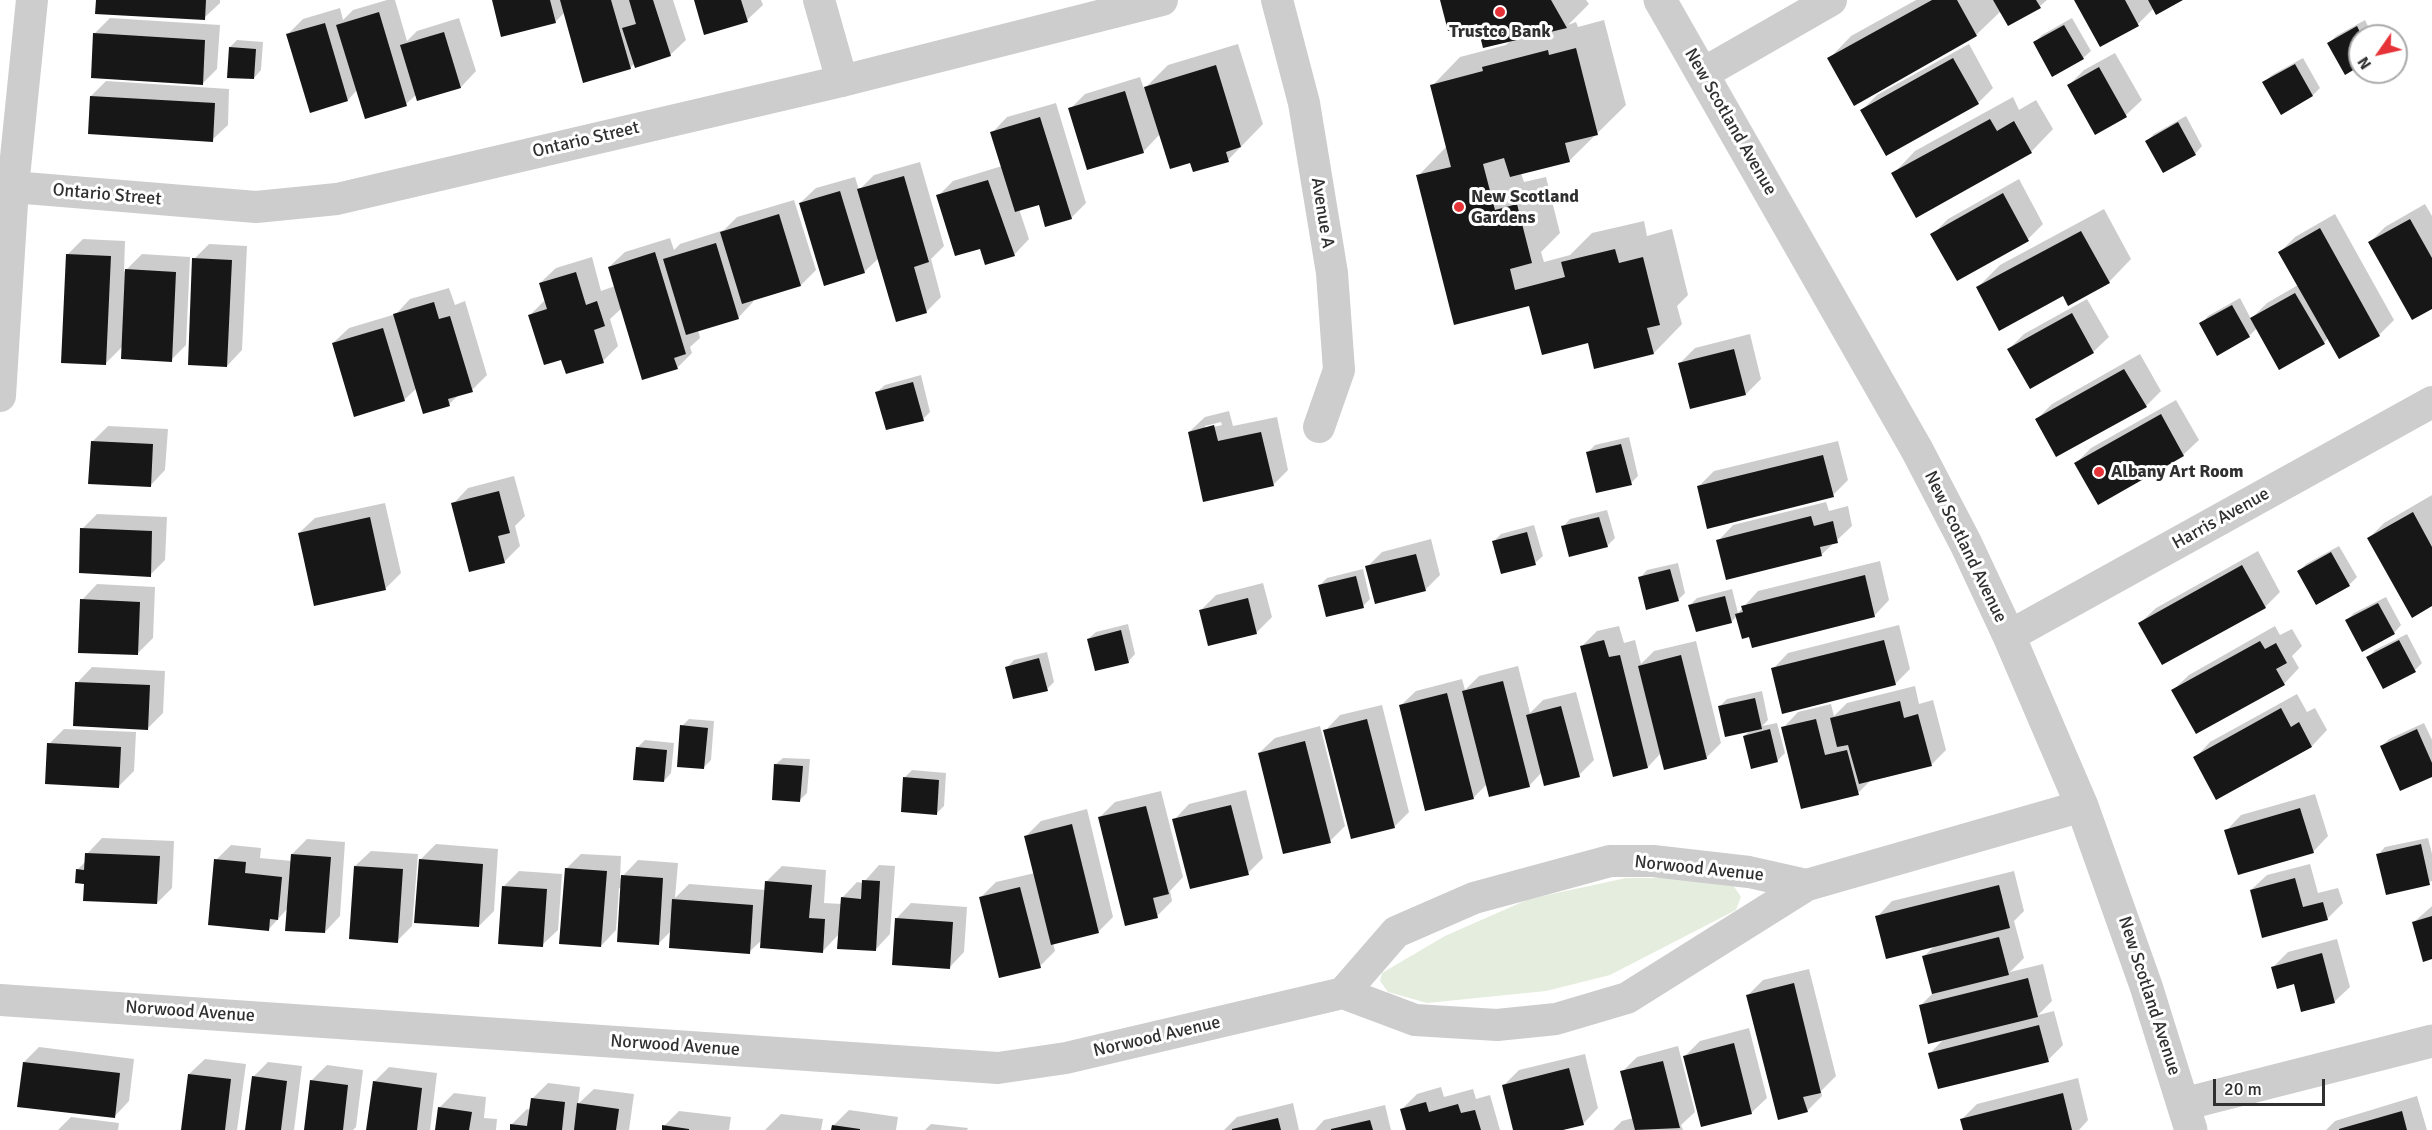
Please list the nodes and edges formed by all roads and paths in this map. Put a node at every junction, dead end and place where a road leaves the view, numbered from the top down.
1 (32, 0) edge
2 (819, 0) edge
3 (1162, 0) edge
4 (1277, 0) edge
5 (1660, 0) edge
6 (1831, 0) edge
7 (1702, 74) junction
8 (842, 81) junction
9 (7, 187) edge
10 (0, 396) edge
11 (2432, 402) edge
12 (1320, 427) dead end
13 (2009, 636) junction
14 (2082, 806) junction
15 (1807, 885) junction
16 (1343, 993) junction
17 (0, 1000) edge
18 (2432, 1041) edge
19 (2188, 1117) edge

1 - 9 street
2 - 8 street
3 - 8 street, Ontario Street
4 - 12 street, Avenue A
5 - 7 street, New Scotland Avenue
6 - 7 street
7 - 13 street, New Scotland Avenue
8 - 9 street, Ontario Street
9 - 10 street
11 - 13 street, Harris Avenue
13 - 14 street, New Scotland Avenue
14 - 15 street, Norwood Avenue
14 - 19 street, New Scotland Avenue
15 - 16 street, Norwood Avenue
15 - 16 street, Norwood Avenue
16 - 17 street, Norwood Avenue
18 - 19 street

